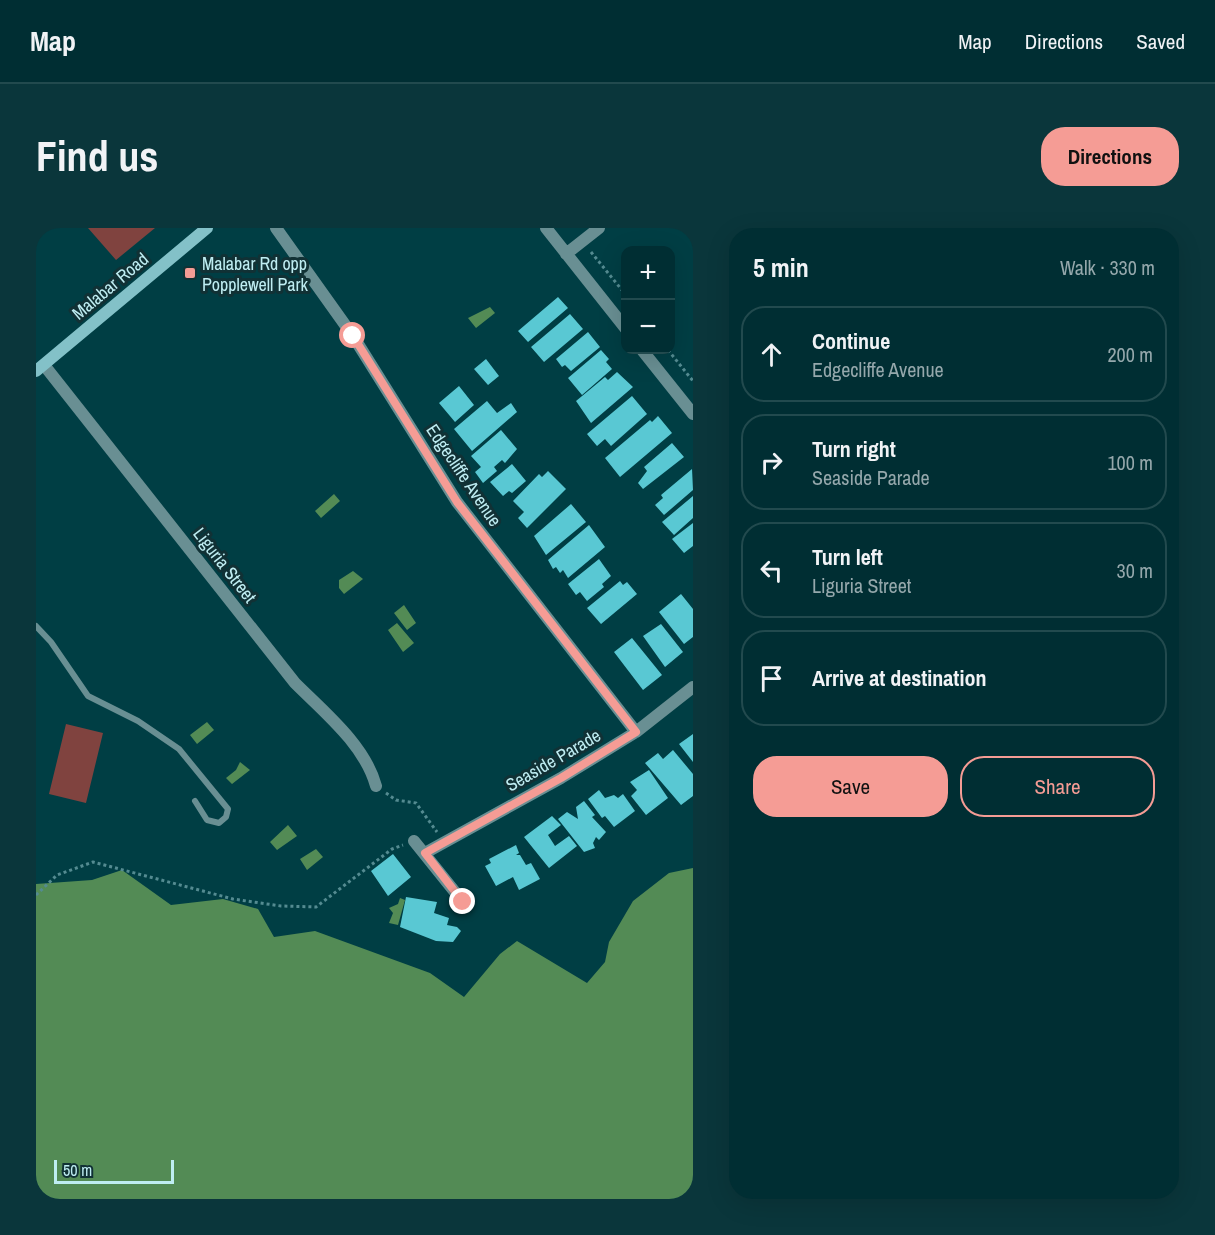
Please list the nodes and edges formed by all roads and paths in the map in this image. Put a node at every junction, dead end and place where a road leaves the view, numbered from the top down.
1 (207, 228) edge
2 (276, 228) edge
3 (546, 228) edge
4 (599, 228) edge
5 (583, 241) junction
6 (566, 254) junction
7 (621, 289) edge
8 (621, 323) edge
9 (645, 354) edge
10 (671, 354) edge
11 (40, 368) edge
12 (693, 381) edge
13 (693, 414) edge
14 (36, 626) edge
15 (693, 687) edge
16 (636, 732) junction
17 (376, 786) joint
18 (195, 801) dead end
19 (444, 840) junction
20 (414, 841) dead end
21 (392, 849) dead end
22 (425, 853) junction
23 (36, 895) edge
24 (463, 902) dead end

1 - 11 main road, Malabar Road
2 - 16 street, Edgecliffe Avenue
3 - 6 street
4 - 5 street
5 - 6 street
5 - 7 path
6 - 8 street
9 - 13 street
10 - 12 path
11 - 17 street, Liguria Street
14 - 18 lane
15 - 16 street, Seaside Parade
16 - 19 street, Seaside Parade
17 - 19 path
19 - 22 street, Seaside Parade
20 - 22 street
21 - 23 path
22 - 24 street

